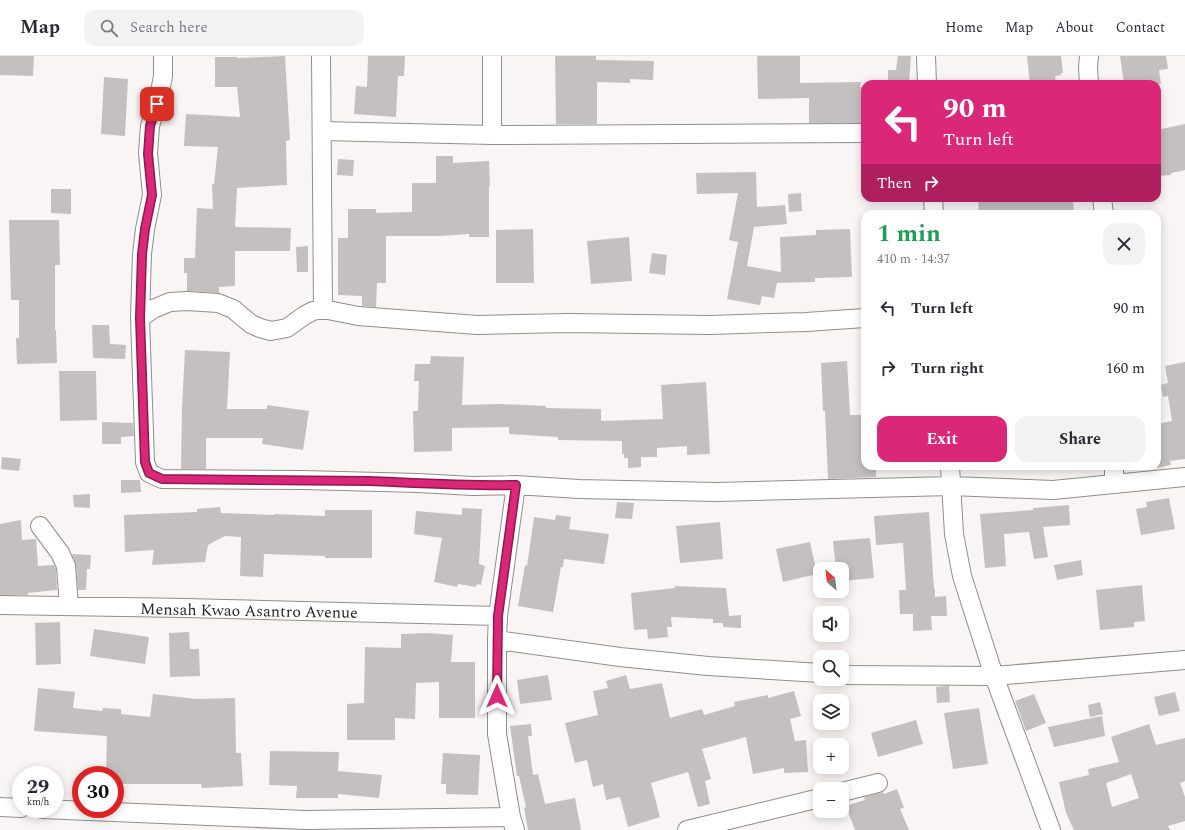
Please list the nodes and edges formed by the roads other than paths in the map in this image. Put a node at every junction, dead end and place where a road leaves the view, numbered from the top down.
1 (163, 56) edge
2 (321, 56) edge
3 (492, 56) edge
4 (926, 56) edge
5 (1089, 56) edge
6 (927, 80) edge
7 (1089, 80) edge
8 (322, 131) junction
9 (861, 133) edge
10 (492, 135) junction
11 (323, 309) junction
12 (140, 318) junction
13 (861, 318) edge
14 (950, 470) edge
15 (1114, 470) edge
16 (1185, 477) edge
17 (1114, 484) junction
18 (516, 485) junction
19 (951, 486) junction
20 (40, 526) dead end
21 (0, 605) edge
22 (69, 606) junction
23 (498, 616) junction
24 (497, 640) junction
25 (1185, 660) edge
26 (813, 673) edge
27 (849, 674) edge
28 (994, 676) junction
29 (878, 784) dead end
30 (849, 790) edge
31 (813, 800) edge
32 (0, 807) edge
33 (12, 808) edge
34 (64, 810) edge
35 (513, 823) edge
36 (687, 830) edge
37 (1051, 830) edge

1 - 12 street
2 - 8 street
3 - 10 street
4 - 6 street
5 - 7 street
8 - 10 street
8 - 11 street
9 - 10 street
11 - 12 street
11 - 13 street
12 - 18 street
14 - 19 street
15 - 17 street
16 - 17 street
17 - 19 street
18 - 19 street
18 - 23 street
19 - 28 street
20 - 22 street
21 - 22 street, Mensah Kwao Asantro Avenue
22 - 23 street, Mensah Kwao Asantro Avenue
23 - 24 street
24 - 26 street
24 - 35 street
25 - 28 street
27 - 28 street
28 - 37 street
29 - 30 street
31 - 36 street
32 - 33 street
34 - 35 street

